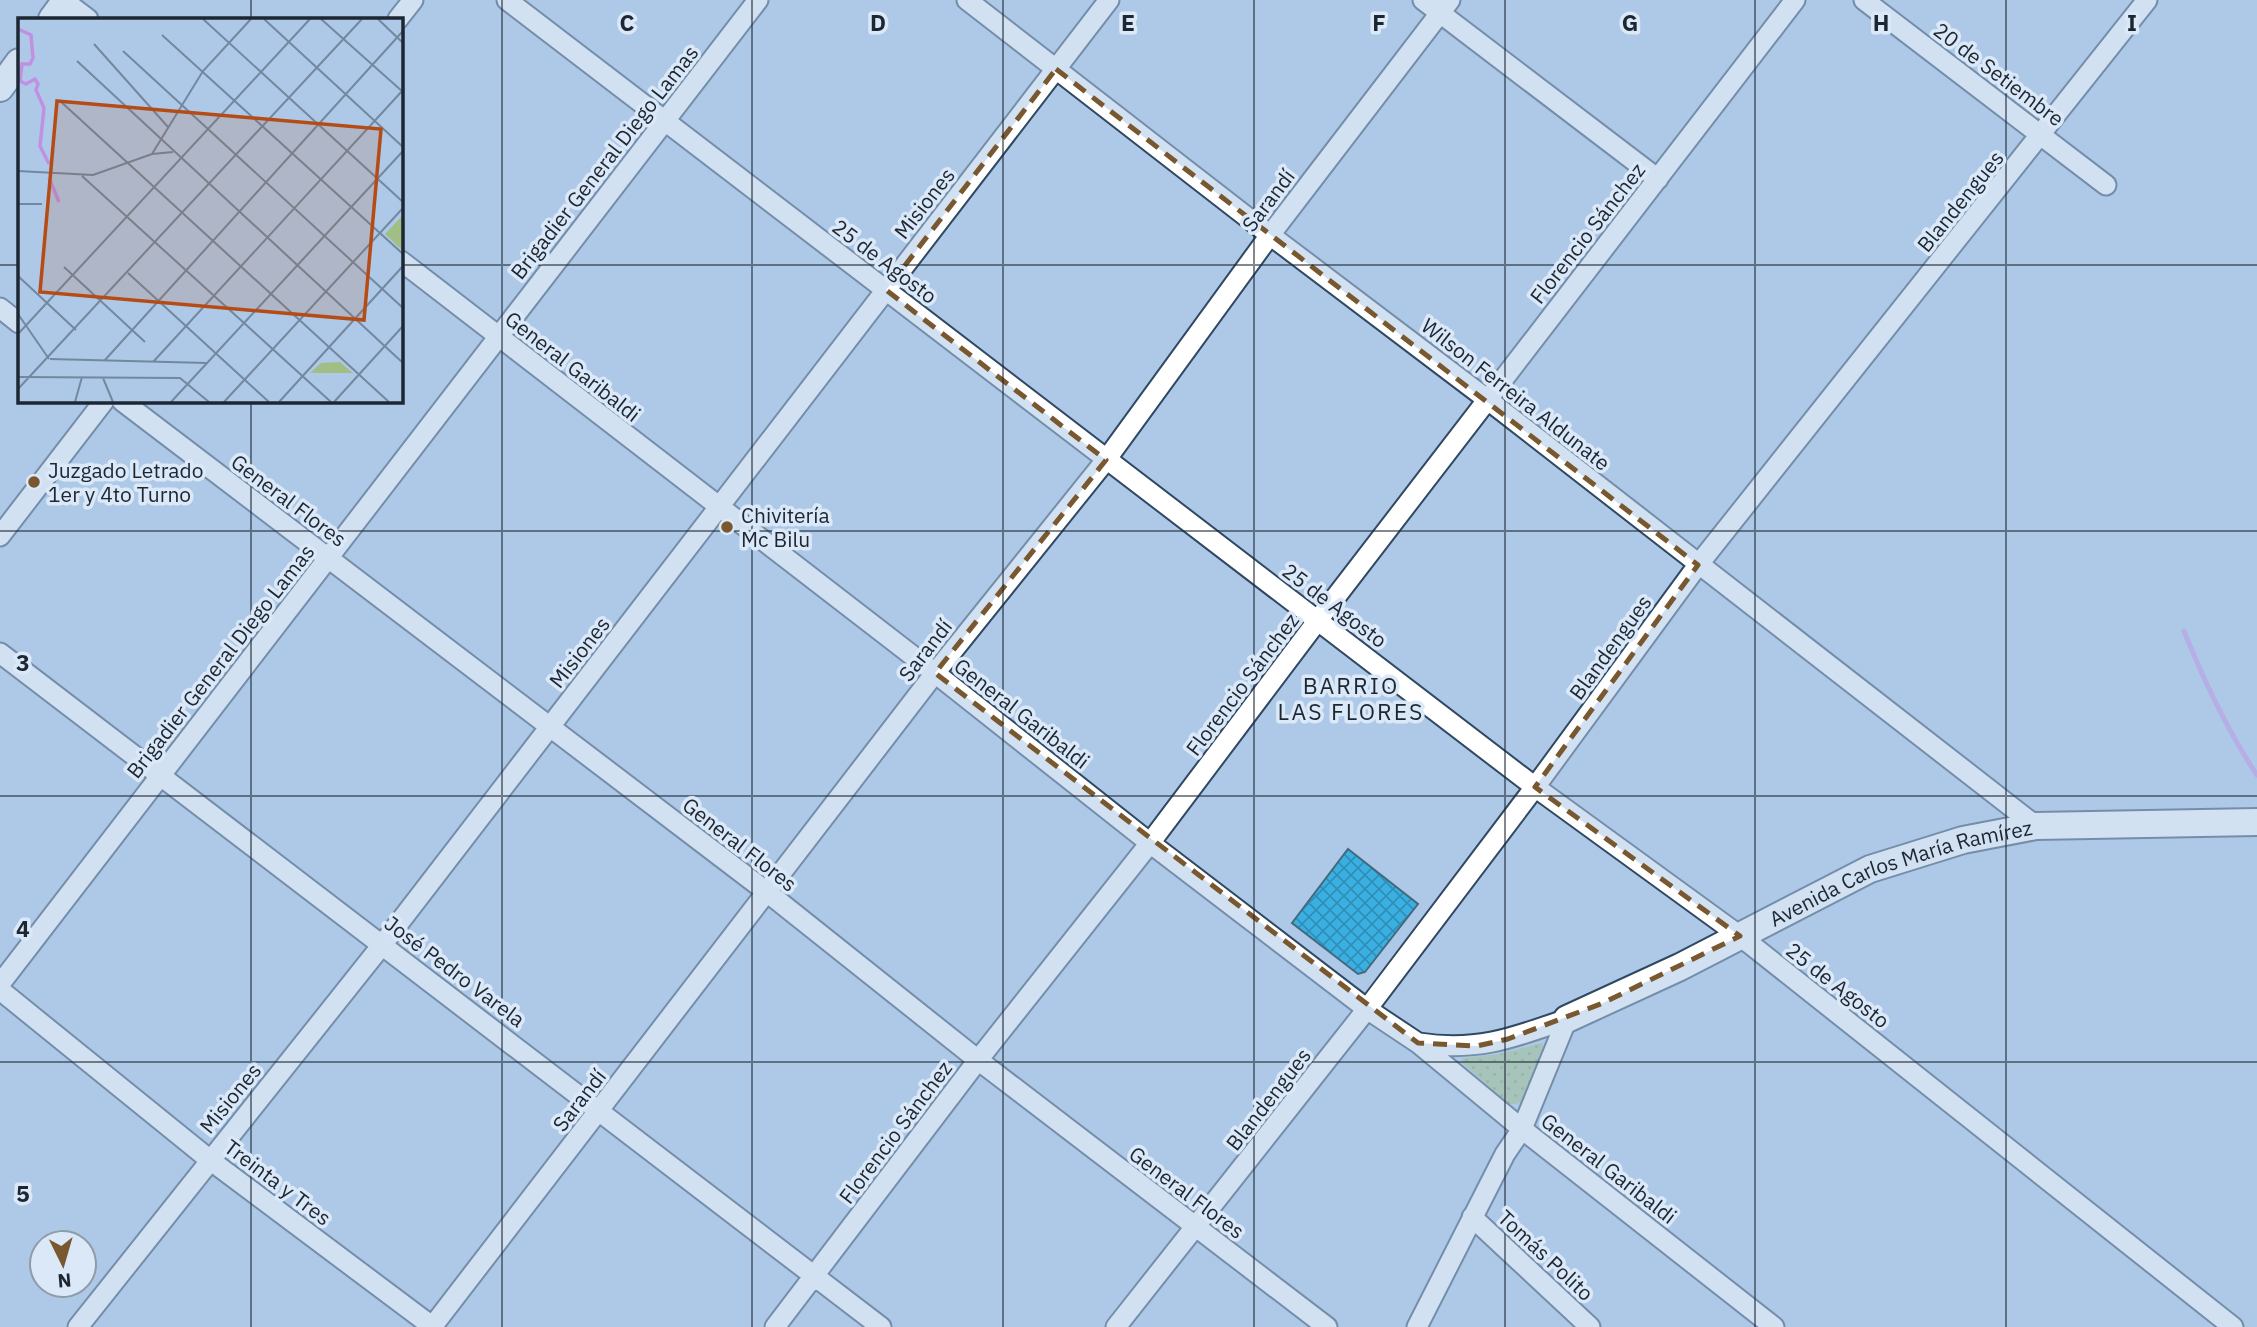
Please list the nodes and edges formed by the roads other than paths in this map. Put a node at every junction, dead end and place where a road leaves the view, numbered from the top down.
1 (413, 0) edge
2 (507, 0) edge
3 (758, 0) edge
4 (967, 0) edge
5 (1109, 0) edge
6 (1423, 0) edge
7 (1795, 0) edge
8 (1864, 0) edge
9 (2147, 0) edge
10 (61, 5) edge
11 (1445, 6) edge
12 (86, 18) edge
13 (399, 18) edge
14 (18, 63) edge
15 (1056, 69) junction
16 (0, 88) edge
17 (664, 121) junction
18 (2042, 135) junction
19 (1658, 178) junction
20 (2106, 185) dead end
21 (1270, 235) junction
22 (402, 262) edge
23 (886, 290) junction
24 (0, 308) edge
25 (18, 322) edge
26 (498, 337) junction
27 (1488, 400) junction
28 (103, 402) edge
29 (122, 402) edge
30 (1106, 460) junction
31 (719, 507) junction
32 (0, 536) edge
33 (328, 558) junction
34 (1698, 565) junction
35 (1318, 620) junction
36 (0, 653) edge
37 (935, 673) junction
38 (550, 727) junction
39 (161, 775) junction
40 (1535, 787) junction
41 (2257, 822) edge
42 (2036, 826) junction
43 (1150, 843) junction
44 (767, 892) junction
45 (1740, 936) junction
46 (382, 944) junction
47 (0, 987) edge
48 (1367, 1009) junction
49 (1567, 1019) junction
50 (1418, 1043) junction
51 (978, 1060) junction
52 (600, 1111) junction
53 (1522, 1129) junction
54 (210, 1160) junction
55 (1472, 1217) junction
56 (1196, 1228) junction
57 (814, 1275) junction
58 (78, 1327) edge
59 (433, 1327) edge
60 (775, 1327) edge
61 (881, 1327) edge
62 (1116, 1327) edge
63 (1327, 1327) edge
64 (1417, 1327) edge
65 (1590, 1327) edge
66 (1774, 1327) edge
67 (2233, 1327) edge

1 - 13 street
2 - 17 street, 25 de Agosto
3 - 17 street, Brigadier General Diego Lamas
4 - 15 street, Wilson Ferreira Aldunate
5 - 15 street, Misiones
6 - 11 street
7 - 19 street, Florencio Sánchez
8 - 18 street, 20 de Setiembre
9 - 18 street, Blandengues
10 - 12 street
11 - 19 street
11 - 21 street, Sarandí
14 - 16 street
15 - 21 street, Wilson Ferreira Aldunate
15 - 23 street, Misiones
17 - 23 street, 25 de Agosto
17 - 26 street, Brigadier General Diego Lamas
18 - 20 street, 20 de Setiembre
18 - 34 street, Blandengues
19 - 27 street, Florencio Sánchez
21 - 27 street, Wilson Ferreira Aldunate
21 - 30 street, Sarandí
22 - 26 street, General Garibaldi
23 - 30 street, 25 de Agosto
23 - 31 street, Misiones
24 - 25 street
26 - 31 street, General Garibaldi
26 - 33 street, Brigadier General Diego Lamas
27 - 34 street, Wilson Ferreira Aldunate
27 - 35 street, Florencio Sánchez
28 - 32 street
29 - 33 street, General Flores
30 - 35 street, 25 de Agosto
30 - 37 street, Sarandí
31 - 37 street, General Garibaldi
31 - 38 street, Misiones
33 - 38 street, General Flores
33 - 39 street, Brigadier General Diego Lamas
34 - 40 street, Blandengues
34 - 42 street, Wilson Ferreira Aldunate
35 - 40 street, 25 de Agosto
35 - 43 street, Florencio Sánchez
36 - 39 street, José Pedro Varela
37 - 43 street, General Garibaldi
37 - 44 street, Sarandí
38 - 44 street, General Flores
38 - 46 street, Misiones
39 - 46 street, José Pedro Varela
39 - 47 street, Brigadier General Diego Lamas
40 - 45 street, 25 de Agosto
40 - 48 street, Blandengues
41 - 42 street, Avenida Carlos María Ramírez
42 - 45 street, Avenida Carlos María Ramírez
43 - 48 street, General Garibaldi
43 - 51 street, Florencio Sánchez
44 - 51 street, General Flores
44 - 52 street, Sarandí
45 - 49 street, Avenida Carlos María Ramírez
45 - 67 street, 25 de Agosto
46 - 52 street, José Pedro Varela
46 - 54 street, Misiones
47 - 54 street, Treinta y Tres
48 - 50 street, General Garibaldi
48 - 56 street, Blandengues
49 - 50 street, General Garibaldi
49 - 53 street
50 - 53 street, General Garibaldi
51 - 56 street, General Flores
51 - 57 street, Florencio Sánchez
52 - 57 street, José Pedro Varela
52 - 59 street, Sarandí
53 - 55 street
53 - 66 street, General Garibaldi
54 - 58 street, Misiones
54 - 59 street, Treinta y Tres
55 - 64 street
55 - 65 street, Tomás Polito
56 - 62 street, Blandengues
56 - 63 street, General Flores
57 - 60 street, Florencio Sánchez
57 - 61 street, José Pedro Varela

